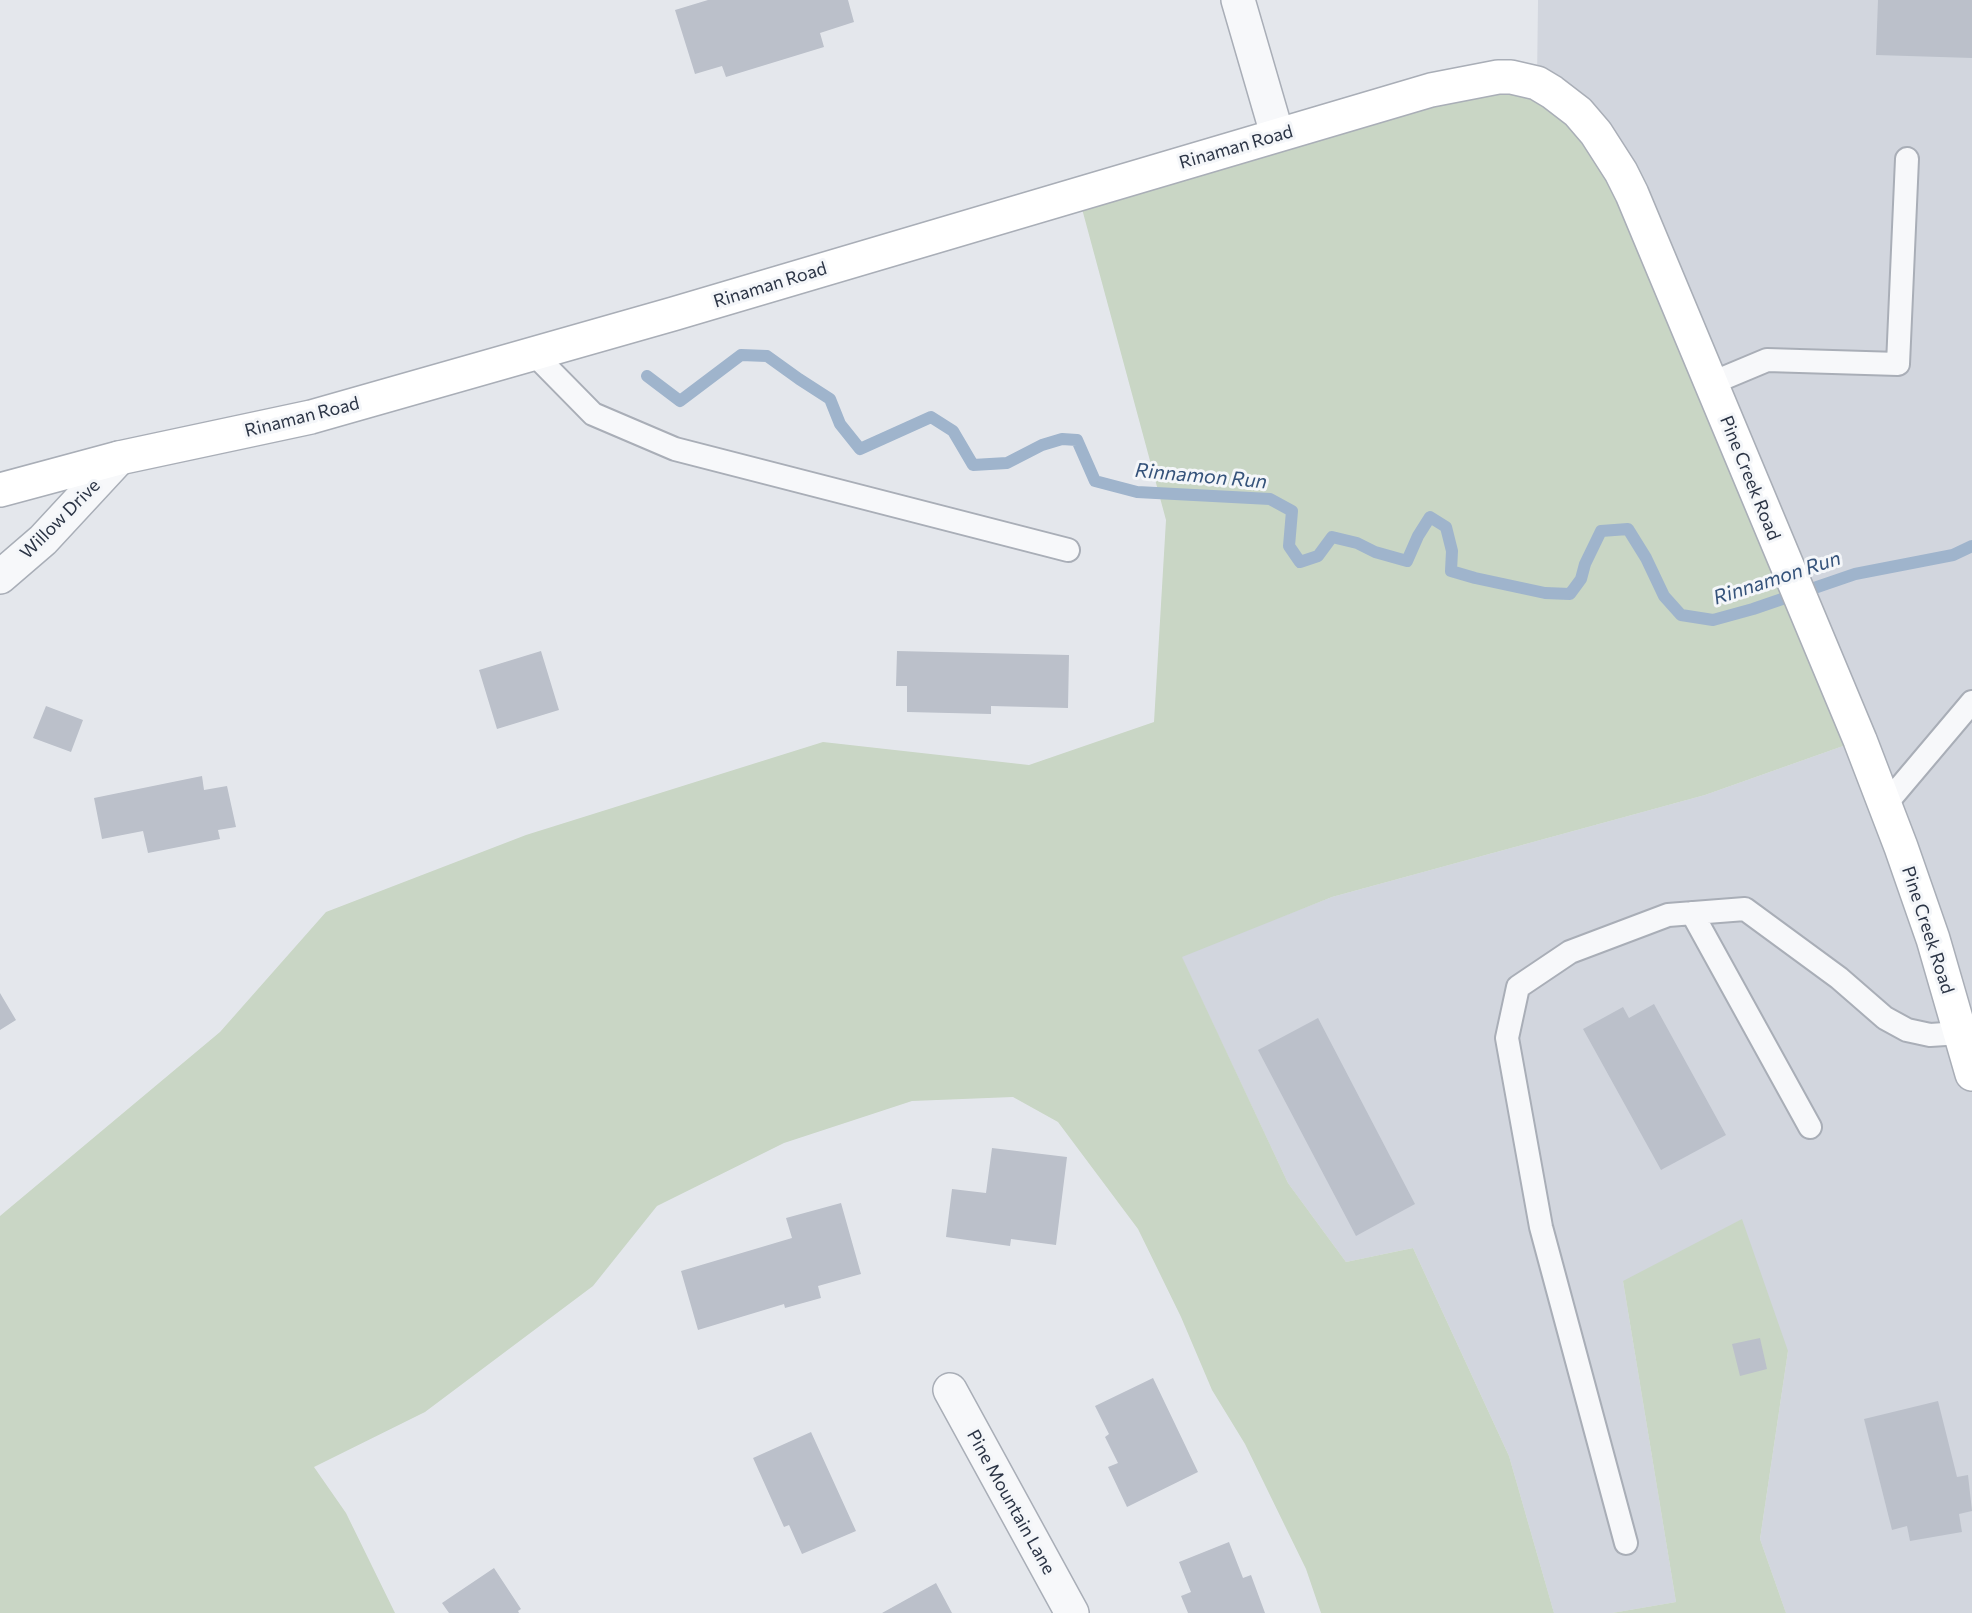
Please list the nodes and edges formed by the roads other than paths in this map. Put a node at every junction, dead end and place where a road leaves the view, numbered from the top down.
1 (1238, 0) edge
2 (1537, 83) joint
3 (1277, 134) junction
4 (1906, 159) dead end
5 (533, 353) junction
6 (1712, 383) junction
7 (119, 458) junction
8 (0, 490) edge
9 (1068, 550) dead end
10 (0, 577) edge
11 (1972, 702) edge
12 (1885, 805) junction
13 (1692, 913) junction
14 (1968, 1054) edge
15 (1810, 1127) dead end
16 (950, 1390) dead end
17 (1626, 1543) dead end
18 (1072, 1613) edge

1 - 3 street
2 - 3 street, Rinaman Road
2 - 6 street, Pine Creek Road
3 - 5 street, Rinaman Road
4 - 6 lane
5 - 7 street, Rinaman Road
5 - 9 lane
6 - 12 street, Pine Creek Road
7 - 8 street, Rinaman Road
7 - 10 street, Willow Drive
11 - 12 lane
12 - 14 street, Pine Creek Road
13 - 14 lane
13 - 15 lane
13 - 17 lane
16 - 18 street, Pine Mountain Lane

